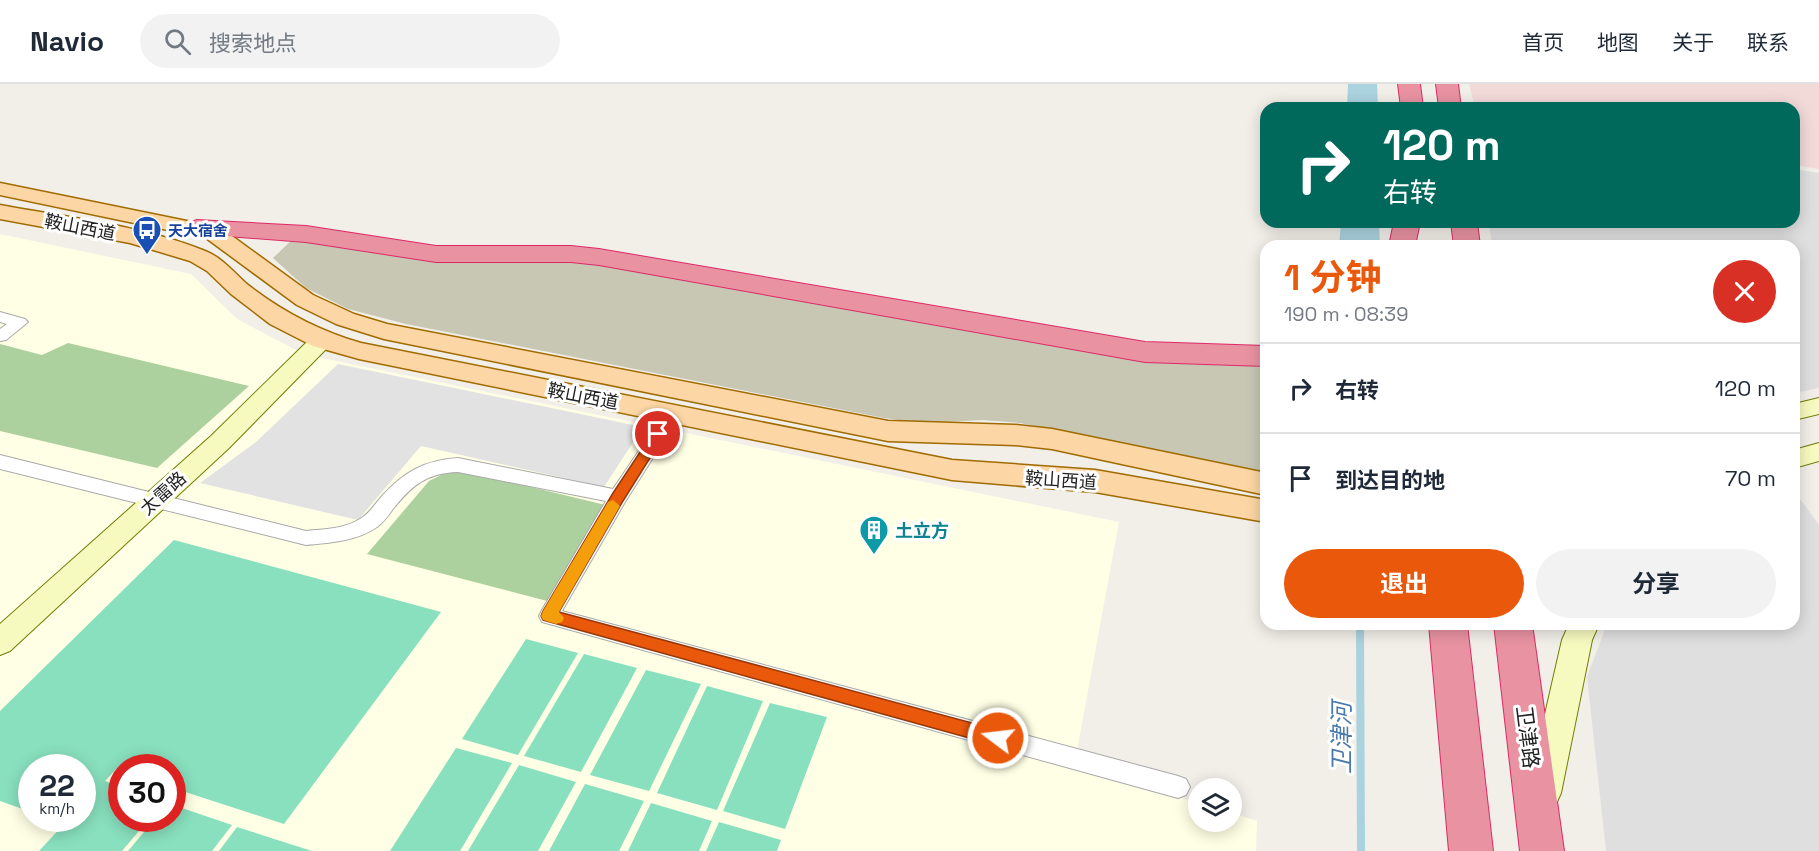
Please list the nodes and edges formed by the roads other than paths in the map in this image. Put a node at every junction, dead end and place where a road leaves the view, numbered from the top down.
1 (1409, 84) edge
2 (1447, 84) edge
3 (1411, 102) edge
4 (1449, 102) edge
5 (0, 189) edge
6 (0, 212) edge
7 (197, 228) junction
8 (0, 317) edge
9 (0, 336) edge
10 (322, 340) junction
11 (1260, 356) edge
12 (1819, 406) edge
13 (1800, 411) edge
14 (658, 434) dead end
15 (1819, 452) edge
16 (1800, 457) edge
17 (0, 462) edge
18 (1260, 483) edge
19 (618, 497) junction
20 (155, 501) junction
21 (1260, 510) edge
22 (1449, 630) edge
23 (1515, 630) edge
24 (1581, 630) edge
25 (0, 642) edge
26 (1178, 787) dead end
27 (1540, 835) edge
28 (1471, 851) edge

1 - 3 highway
2 - 4 highway
5 - 7 main road, 鞍山西道
6 - 10 main road, 鞍山西道
7 - 11 highway
7 - 18 main road, 鞍山西道
8 - 9 street
10 - 20 street, 太雷路
10 - 21 main road, 鞍山西道
12 - 13 street
14 - 19 street
15 - 16 street
17 - 20 street
19 - 20 street
19 - 26 street
20 - 25 street, 太雷路
22 - 28 highway
23 - 27 highway, 卫津路
24 - 27 street

